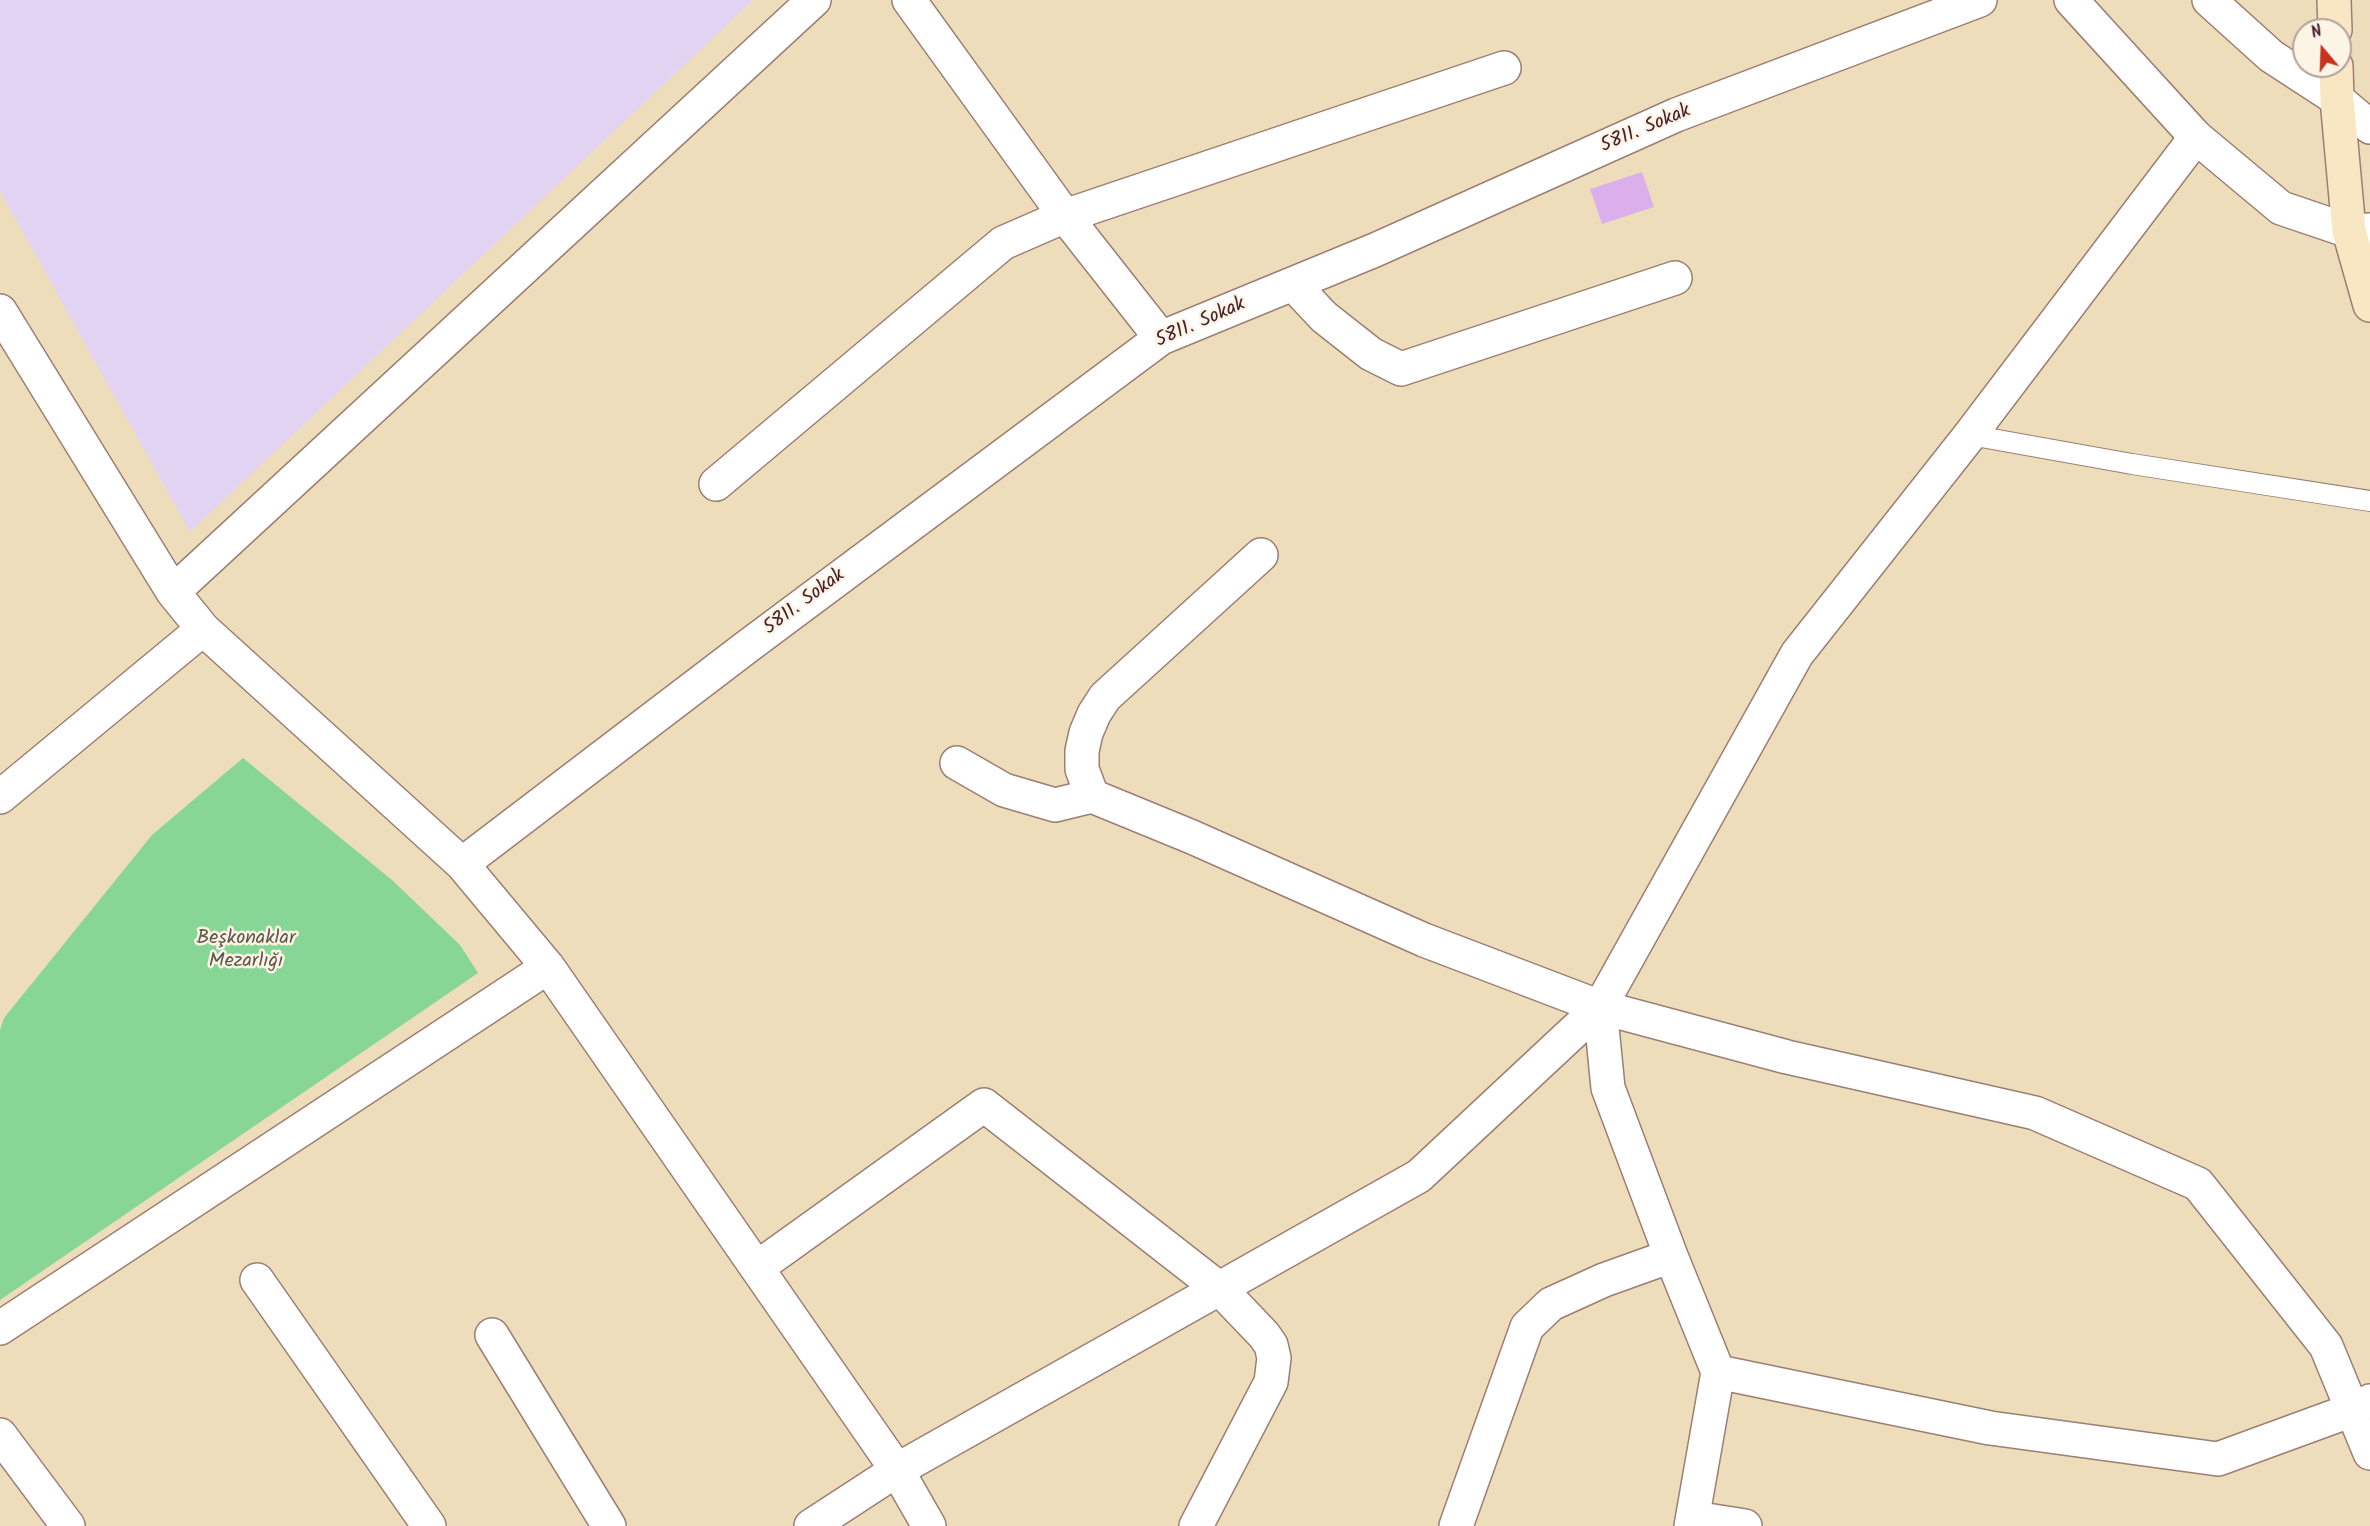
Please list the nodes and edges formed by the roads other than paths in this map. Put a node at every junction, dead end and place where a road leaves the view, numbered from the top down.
1 (814, 0) edge
2 (909, 0) edge
3 (1980, 0) edge
4 (2071, 0) edge
5 (2209, 0) edge
6 (2334, 0) edge
7 (2335, 18) edge
8 (1504, 68) dead end
9 (2336, 78) edge
10 (2337, 99) junction
11 (2370, 127) edge
12 (2196, 137) junction
13 (1065, 216) junction
14 (2359, 231) edge
15 (1675, 278) dead end
16 (1293, 284) junction
17 (2370, 305) edge
18 (0, 311) edge
19 (1161, 338) junction
20 (1970, 435) junction
21 (716, 484) dead end
22 (2370, 501) edge
23 (1261, 555) dead end
24 (173, 592) junction
25 (203, 628) junction
26 (957, 763) dead end
27 (1092, 796) junction
28 (0, 797) edge
29 (462, 864) junction
30 (548, 967) junction
31 (1600, 1007) junction
32 (1671, 1256) junction
33 (758, 1267) junction
34 (257, 1280) dead end
35 (1221, 1290) junction
36 (0, 1328) edge
37 (492, 1335) dead end
38 (1718, 1372) junction
39 (2361, 1406) edge
40 (0, 1435) edge
41 (2370, 1453) edge
42 (897, 1470) junction
43 (1693, 1522) edge
44 (68, 1526) edge
45 (429, 1526) edge
46 (609, 1526) edge
47 (811, 1526) edge
48 (929, 1526) edge
49 (1196, 1526) edge
50 (1456, 1526) edge
51 (1745, 1526) edge

1 - 24 street
2 - 13 street
3 - 16 street, 5811. Sokak
4 - 12 street
5 - 10 street
6 - 7 main road
8 - 13 street
9 - 10 main road
10 - 11 street
10 - 14 main road
12 - 14 street
12 - 20 street
13 - 19 street
13 - 21 street
14 - 17 main road
15 - 16 street
16 - 19 street, 5811. Sokak
18 - 24 street
19 - 29 street, 5811. Sokak
20 - 22 lane
20 - 31 street
23 - 27 street
24 - 25 street
25 - 28 street
25 - 29 street
26 - 27 street
27 - 31 street
29 - 30 street
30 - 33 street
30 - 36 street
31 - 32 street
31 - 35 street
31 - 39 street
32 - 38 street
32 - 50 street
33 - 35 street
33 - 42 street
34 - 45 street
35 - 42 street
35 - 49 street
37 - 46 street
38 - 39 street
38 - 43 street
39 - 41 street
40 - 44 street
42 - 47 street
42 - 48 street
43 - 51 street

